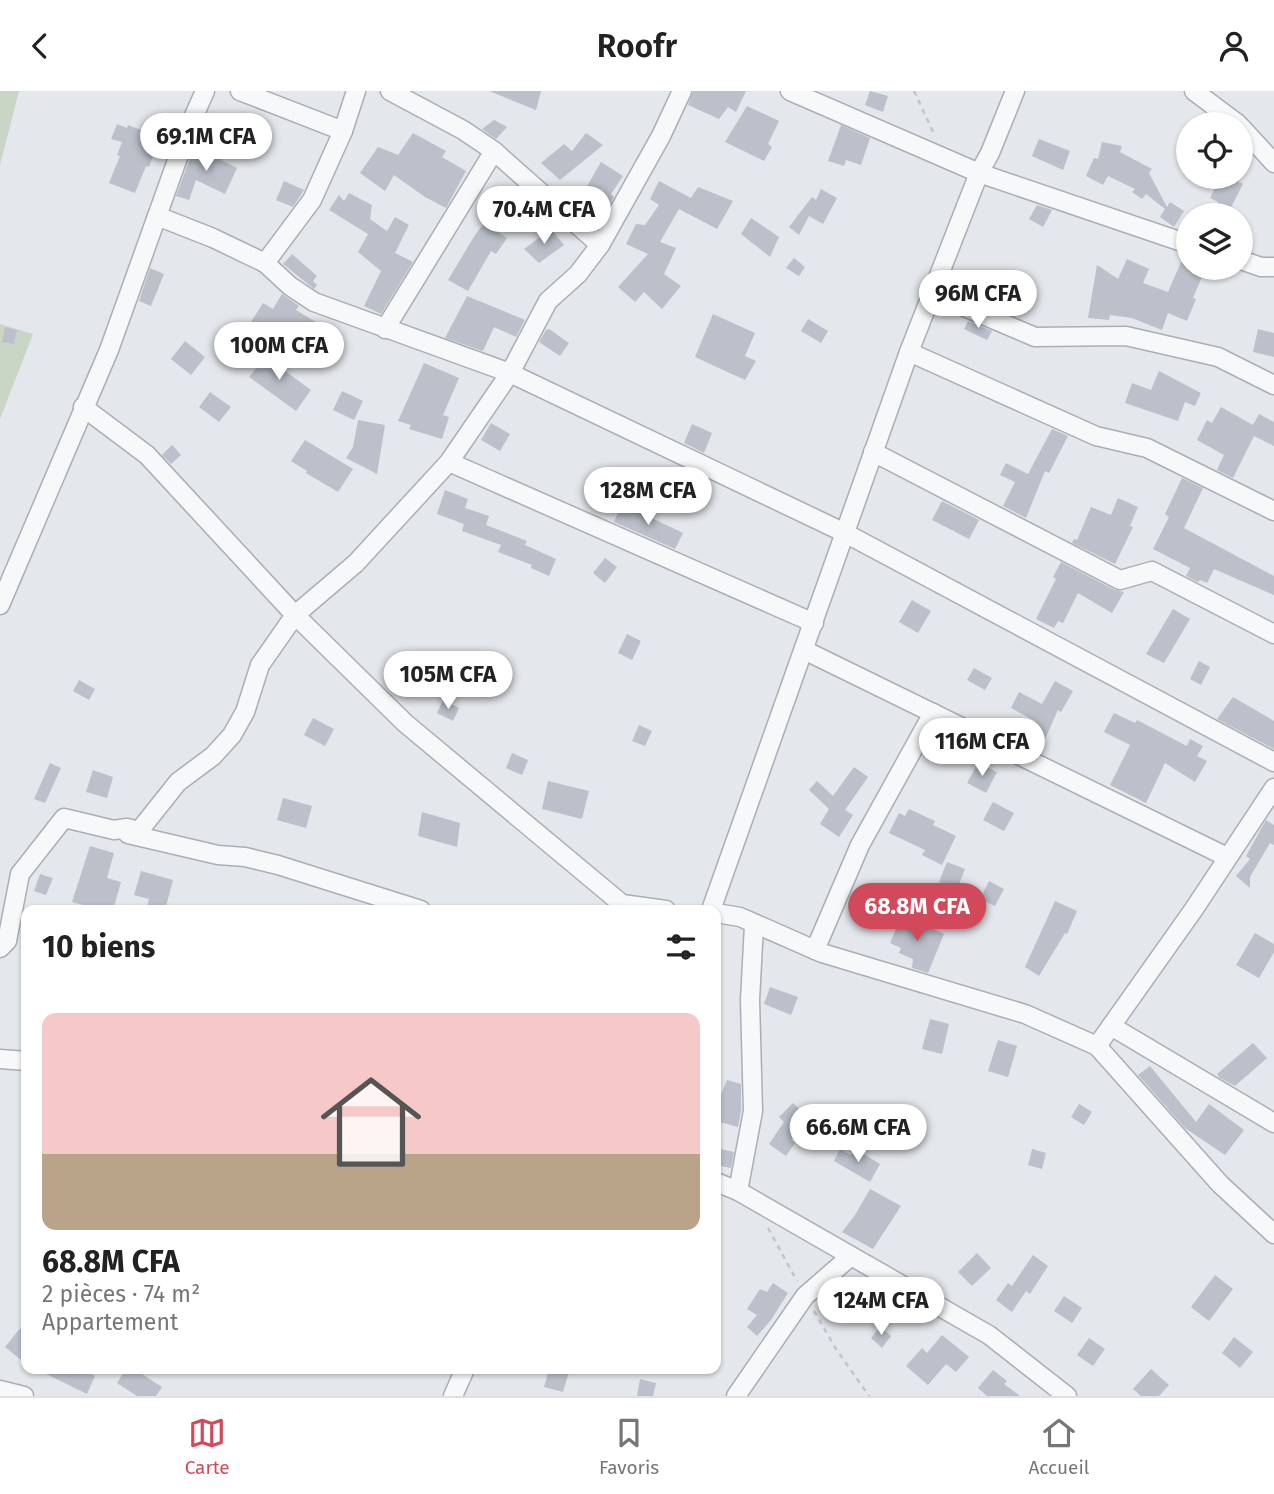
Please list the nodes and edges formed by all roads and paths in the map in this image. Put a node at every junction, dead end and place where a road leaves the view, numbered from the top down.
1 (205, 91) edge
2 (240, 91) edge
3 (356, 91) edge
4 (390, 91) edge
5 (682, 91) edge
6 (790, 91) edge
7 (914, 91) edge
8 (1015, 91) edge
9 (1194, 91) edge
10 (1221, 112) edge
11 (343, 131) junction
12 (1253, 141) edge
13 (494, 151) junction
14 (946, 159) junction
15 (1274, 163) edge
16 (979, 173) junction
17 (157, 216) junction
18 (1176, 240) edge
19 (600, 245) junction
20 (265, 263) junction
21 (1253, 264) edge
22 (1274, 267) edge
23 (934, 294) junction
24 (385, 328) junction
25 (909, 352) junction
26 (510, 373) junction
27 (1274, 385) edge
28 (83, 407) junction
29 (873, 452) junction
30 (449, 462) junction
31 (1274, 511) edge
32 (845, 533) junction
33 (0, 605) edge
34 (295, 615) junction
35 (814, 623) junction
36 (1274, 634) edge
37 (804, 650) junction
38 (933, 713) junction
39 (1274, 762) edge
40 (1274, 788) edge
41 (114, 830) junction
42 (1227, 856) junction
43 (405, 905) edge
44 (629, 905) edge
45 (713, 905) edge
46 (721, 914) edge
47 (754, 925) junction
48 (0, 948) edge
49 (815, 950) junction
50 (1111, 1026) junction
51 (1097, 1046) junction
52 (0, 1059) edge
53 (21, 1061) edge
54 (1274, 1122) edge
55 (721, 1184) edge
56 (738, 1191) junction
57 (1274, 1234) edge
58 (851, 1256) junction
59 (463, 1374) edge
60 (0, 1390) edge
61 (24, 1396) edge
62 (453, 1396) edge
63 (736, 1396) edge
64 (1067, 1396) edge

1 - 17 street
2 - 11 street
3 - 11 street
4 - 13 street
5 - 19 street
6 - 14 street
7 - 14 path
8 - 16 street
9 - 10 street
11 - 20 street
12 - 15 street
13 - 19 street
13 - 24 street
14 - 16 street
16 - 18 street
16 - 23 street
17 - 20 street
17 - 28 street
19 - 26 street
20 - 24 street
21 - 22 street
23 - 25 street
23 - 27 street
24 - 26 street
25 - 29 street
25 - 31 street
26 - 30 street
26 - 32 street
28 - 33 street
28 - 34 street
29 - 32 street
29 - 36 street
30 - 34 street
30 - 35 street
32 - 35 street
32 - 39 street
34 - 41 street
34 - 44 street
35 - 37 street
37 - 38 street
37 - 45 street
38 - 42 street
38 - 49 street
40 - 42 street
41 - 43 street
41 - 48 street
42 - 50 street
46 - 47 street
47 - 49 street
47 - 56 street
49 - 51 street
50 - 51 street
50 - 54 street
51 - 57 street
52 - 53 street
55 - 56 street
56 - 58 street
58 - 63 street
58 - 64 street
59 - 62 street
60 - 61 street

